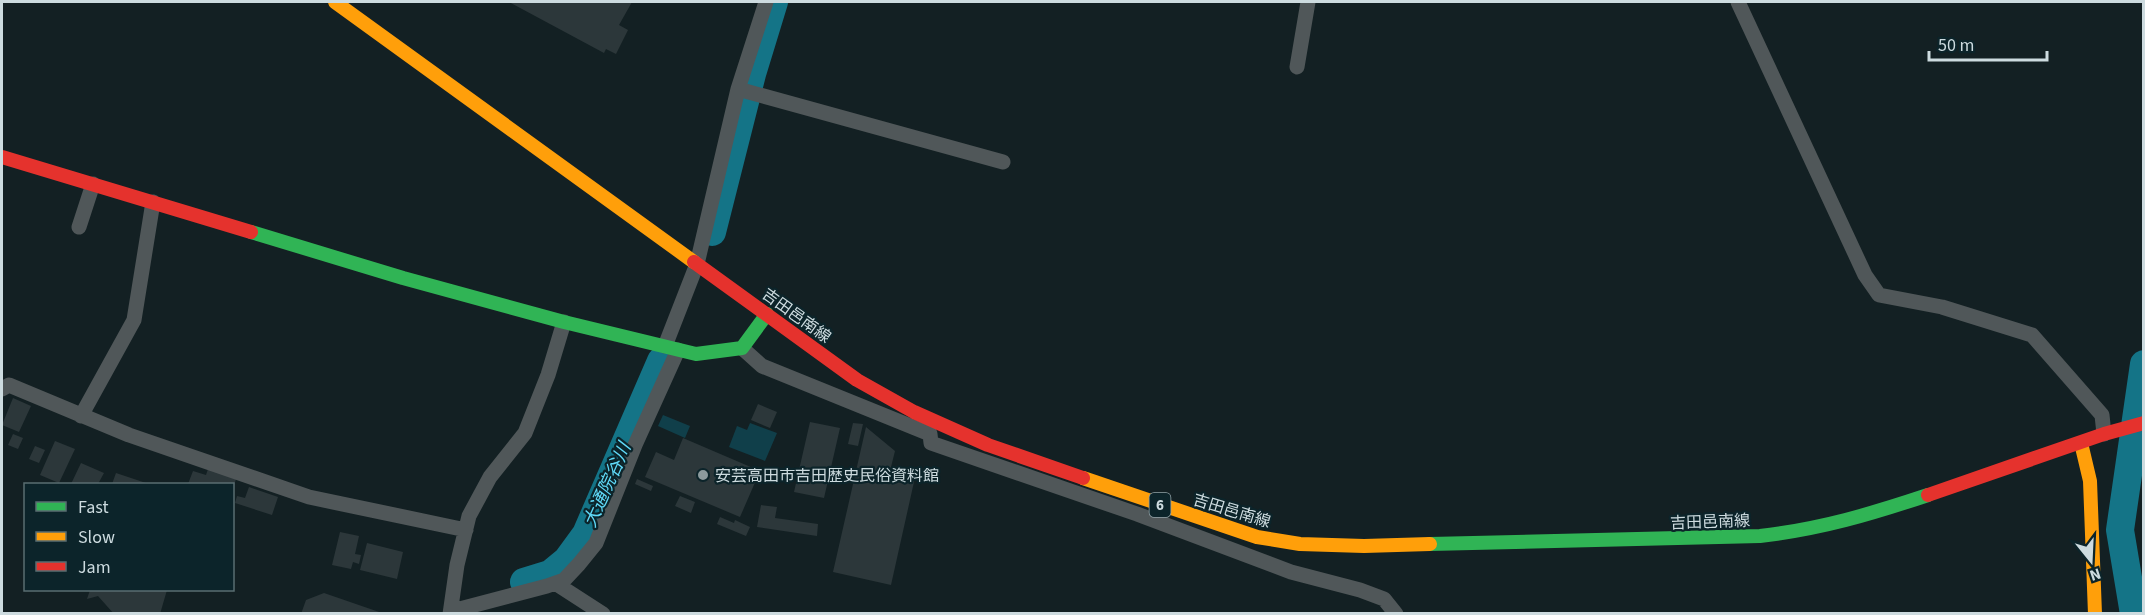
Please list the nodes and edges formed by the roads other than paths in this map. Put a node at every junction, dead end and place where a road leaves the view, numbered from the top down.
1 (335, 2) edge
2 (765, 2) edge
3 (1308, 2) edge
4 (1738, 2) edge
5 (1297, 67) dead end
6 (738, 89) junction
7 (2, 157) edge
8 (1003, 162) dead end
9 (93, 184) junction
10 (153, 202) junction
11 (80, 227) dead end
12 (697, 264) junction
13 (767, 314) junction
14 (564, 322) junction
15 (671, 348) junction
16 (742, 348) junction
17 (2, 389) edge
18 (81, 416) junction
19 (2144, 423) edge
20 (2108, 434) junction
21 (2081, 443) junction
22 (466, 530) junction
23 (555, 583) junction
24 (451, 612) edge
25 (603, 614) edge
26 (1396, 614) edge
27 (2095, 614) edge

1 - 12 main road, 吉田邑南線 / 6
2 - 6 street
3 - 5 street
4 - 20 street
6 - 8 street
6 - 12 street
7 - 9 main road
9 - 10 main road
9 - 11 street
10 - 14 main road
10 - 18 street
12 - 13 main road, 吉田邑南線 / 6
12 - 15 street
13 - 16 main road
13 - 21 main road, 吉田邑南線 / 6
14 - 15 main road
14 - 22 street
15 - 16 main road
15 - 23 street
16 - 26 street
17 - 18 street
18 - 22 street
19 - 20 main road, 吉田邑南線 / 6
20 - 21 main road, 吉田邑南線 / 6
21 - 27 main road
22 - 24 street
23 - 24 street
23 - 25 street

